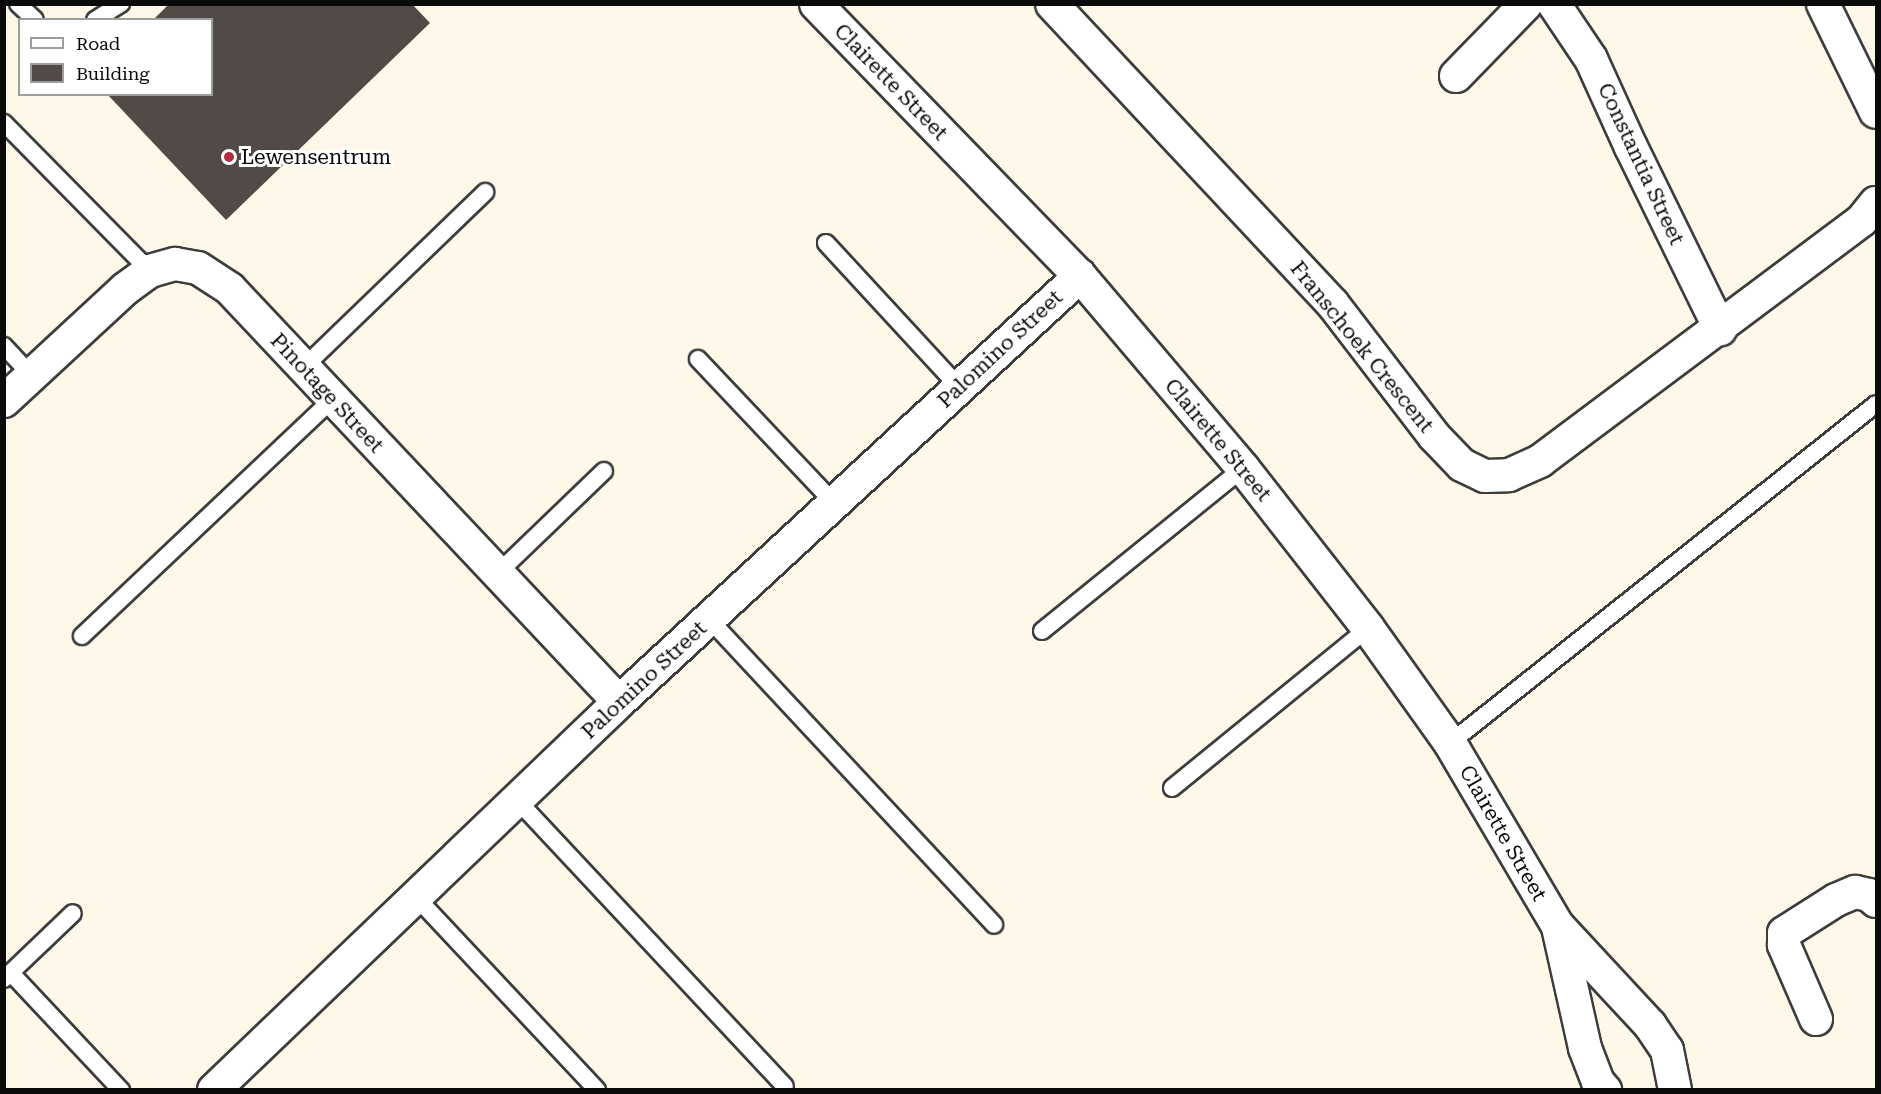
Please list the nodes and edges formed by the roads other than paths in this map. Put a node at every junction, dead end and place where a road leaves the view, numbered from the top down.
1 (18, 4) edge
2 (121, 4) edge
3 (816, 4) edge
4 (1052, 4) edge
5 (1526, 4) edge
6 (1554, 4) edge
7 (1823, 4) edge
8 (33, 18) edge
9 (97, 18) edge
10 (1456, 76) dead end
11 (1876, 112) edge
12 (4, 123) edge
13 (485, 192) dead end
14 (1876, 203) edge
15 (826, 243) dead end
16 (150, 271) junction
17 (1080, 276) junction
18 (1720, 329) junction
19 (4, 346) edge
20 (698, 359) dead end
21 (304, 367) junction
22 (31, 375) junction
23 (959, 387) junction
24 (333, 399) junction
25 (4, 401) edge
26 (1876, 404) edge
27 (1243, 468) junction
28 (604, 471) dead end
29 (834, 503) junction
30 (498, 573) junction
31 (709, 619) junction
32 (1368, 628) junction
33 (1042, 631) dead end
34 (82, 636) dead end
35 (619, 702) junction
36 (1450, 743) junction
37 (1172, 788) dead end
38 (517, 800) junction
39 (416, 897) junction
40 (1876, 901) edge
41 (73, 913) dead end
42 (994, 925) dead end
43 (1558, 926) junction
44 (8, 976) edge
45 (1816, 1019) dead end
46 (784, 1086) dead end
47 (121, 1089) edge
48 (214, 1089) edge
49 (597, 1089) edge
50 (1605, 1089) edge
51 (1675, 1089) edge

1 - 8 lane
2 - 9 lane
3 - 17 street, Clairette Street
4 - 18 street, Franschoek Crescent
5 - 10 street
6 - 18 street, Constantia Street
7 - 11 street
12 - 16 lane
13 - 21 lane
14 - 18 street, Franschoek Crescent
15 - 23 lane
16 - 21 street, Pinotage Street
16 - 22 street, Pinotage Street
17 - 23 street, Palomino Street
17 - 27 street, Clairette Street
19 - 22 lane
20 - 29 lane
21 - 24 street, Pinotage Street
22 - 25 street, Pinotage Street
23 - 29 street, Palomino Street
24 - 30 street, Pinotage Street
24 - 34 lane
26 - 36 lane
27 - 32 street, Clairette Street
27 - 33 lane
28 - 30 lane
29 - 31 street, Palomino Street
30 - 35 street, Pinotage Street
31 - 35 street, Palomino Street
31 - 42 lane
32 - 36 street, Clairette Street
32 - 37 lane
35 - 38 street, Palomino Street
36 - 43 street, Clairette Street
38 - 39 street, Palomino Street
38 - 46 lane
39 - 48 street, Palomino Street
39 - 49 lane
40 - 45 street
41 - 44 lane
43 - 50 street, Clairette Street
43 - 51 street, Clairette Street
44 - 47 lane

